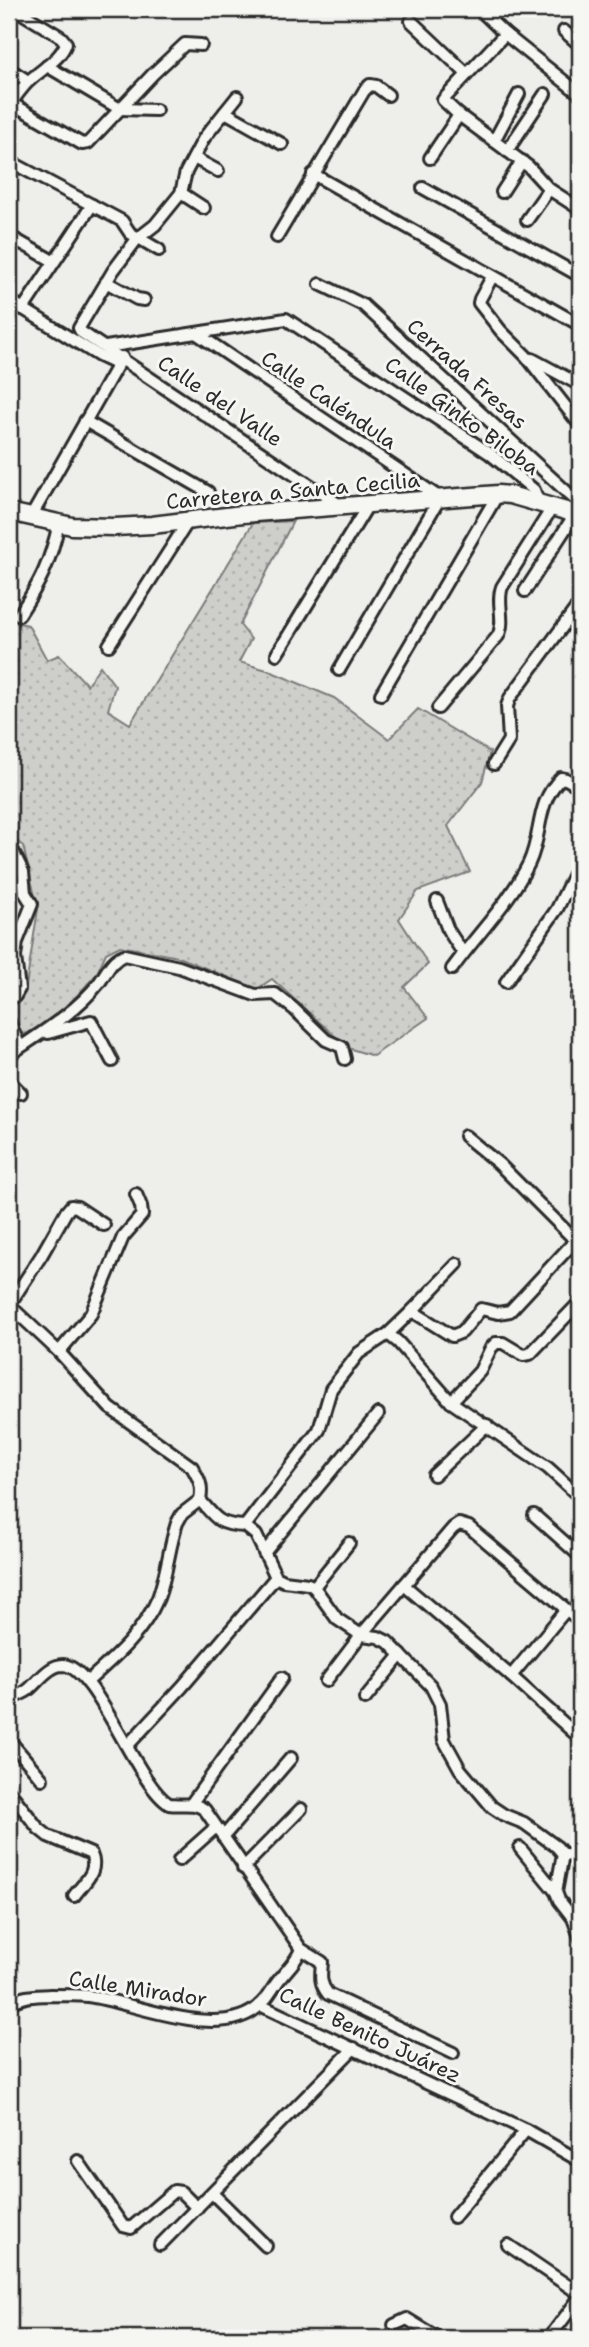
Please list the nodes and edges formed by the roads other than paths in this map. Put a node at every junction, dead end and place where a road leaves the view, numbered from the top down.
1 (481, 9) edge
2 (23, 11) edge
3 (411, 21) dead end
4 (564, 31) dead end
5 (505, 34) junction
6 (201, 44) dead end
7 (580, 45) edge
8 (47, 66) junction
9 (9, 69) edge
10 (467, 74) junction
11 (28, 81) junction
12 (519, 94) dead end
13 (545, 94) dead end
14 (580, 94) edge
15 (388, 95) dead end
16 (237, 97) dead end
17 (10, 103) edge
18 (120, 108) junction
19 (156, 110) dead end
20 (225, 112) junction
21 (459, 115) junction
22 (494, 141) junction
23 (282, 144) dead end
24 (507, 151) junction
25 (194, 158) junction
26 (430, 158) dead end
27 (9, 161) edge
28 (522, 161) junction
29 (218, 171) dead end
30 (313, 174) junction
31 (423, 188) dead end
32 (549, 189) junction
33 (502, 192) dead end
34 (181, 193) junction
35 (92, 205) junction
36 (204, 208) dead end
37 (580, 209) edge
38 (527, 220) dead end
39 (9, 236) edge
40 (277, 237) dead end
41 (137, 239) junction
42 (159, 250) dead end
43 (53, 261) junction
44 (580, 276) edge
45 (492, 277) junction
46 (106, 282) junction
47 (320, 284) dead end
48 (9, 300) edge
49 (144, 300) dead end
50 (23, 309) junction
51 (580, 325) edge
52 (196, 334) junction
53 (106, 347) junction
54 (526, 356) junction
55 (120, 361) junction
56 (580, 385) edge
57 (85, 421) junction
58 (580, 425) edge
59 (208, 492) dead end
60 (498, 494) junction
61 (440, 498) junction
62 (368, 505) junction
63 (545, 505) junction
64 (341, 506) junction
65 (578, 511) edge
66 (9, 512) edge
67 (31, 517) junction
68 (189, 520) junction
69 (59, 523) junction
70 (525, 592) dead end
71 (580, 603) edge
72 (19, 615) dead end
73 (109, 645) dead end
74 (277, 654) dead end
75 (340, 670) dead end
76 (381, 694) dead end
77 (438, 708) dead end
78 (494, 765) dead end
79 (580, 787) edge
80 (9, 843) edge
81 (580, 862) edge
82 (437, 901) dead end
83 (463, 953) junction
84 (452, 969) dead end
85 (506, 982) dead end
86 (9, 999) edge
87 (9, 1021) edge
88 (38, 1036) junction
89 (20, 1047) junction
90 (9, 1055) edge
91 (345, 1059) dead end
92 (113, 1061) dead end
93 (9, 1081) edge
94 (21, 1093) dead end
95 (465, 1136) dead end
96 (136, 1194) dead end
97 (104, 1225) dead end
98 (578, 1243) edge
99 (457, 1264) dead end
100 (580, 1302) edge
101 (12, 1308) edge
102 (412, 1311) junction
103 (9, 1322) edge
104 (388, 1334) junction
105 (59, 1352) junction
106 (450, 1402) junction
107 (378, 1414) dead end
108 (487, 1425) junction
109 (434, 1475) dead end
110 (579, 1495) edge
111 (200, 1500) junction
112 (534, 1515) dead end
113 (245, 1526) junction
114 (349, 1544) dead end
115 (264, 1553) junction
116 (580, 1556) edge
117 (276, 1577) junction
118 (404, 1585) junction
119 (314, 1587) junction
120 (566, 1610) junction
121 (580, 1621) edge
122 (361, 1634) junction
123 (401, 1655) junction
124 (511, 1676) junction
125 (282, 1678) dead end
126 (326, 1681) dead end
127 (87, 1682) junction
128 (9, 1699) edge
129 (365, 1699) dead end
130 (580, 1738) edge
131 (9, 1740) edge
132 (128, 1745) junction
133 (291, 1758) dead end
134 (42, 1779) dead end
135 (9, 1791) edge
136 (191, 1804) junction
137 (301, 1809) dead end
138 (216, 1827) junction
139 (223, 1837) junction
140 (520, 1848) dead end
141 (563, 1854) junction
142 (580, 1855) edge
143 (179, 1860) dead end
144 (243, 1868) junction
145 (556, 1892) junction
146 (74, 1896) dead end
147 (580, 1937) edge
148 (300, 1949) junction
149 (9, 2004) edge
150 (260, 2005) junction
151 (354, 2048) junction
152 (453, 2053) dead end
153 (526, 2130) junction
154 (78, 2161) dead end
155 (580, 2161) edge
156 (212, 2193) junction
157 (197, 2208) junction
158 (454, 2217) dead end
159 (160, 2245) dead end
160 (508, 2245) dead end
161 (266, 2246) dead end
162 (580, 2296) edge
163 (394, 2325) dead end
164 (438, 2338) edge
165 (549, 2338) edge

1 - 5 street
2 - 8 street
3 - 10 street
4 - 7 street
5 - 10 street
5 - 14 street
6 - 18 street
8 - 11 street
8 - 18 street
9 - 11 street
10 - 21 street
11 - 17 street
12 - 22 street
13 - 24 street
15 - 30 street
16 - 20 street
17 - 18 street
18 - 19 street
20 - 23 street
20 - 25 street
21 - 22 street
21 - 26 street
22 - 24 street
24 - 28 street
25 - 29 street
25 - 34 street
27 - 35 street
28 - 32 street
28 - 33 street
30 - 40 street
30 - 45 street
31 - 44 street
32 - 37 street
32 - 38 street
34 - 36 street
34 - 41 street
35 - 41 street
35 - 43 street
39 - 43 street
41 - 42 street
41 - 46 street
43 - 50 street
45 - 51 street
45 - 54 street
46 - 49 street
46 - 53 street, Calle del Valle
47 - 65 street, Cerrada Fresas
48 - 50 street
50 - 55 street
52 - 53 street
52 - 61 street, Calle Caléndula
52 - 63 street, Calle Ginko Biloba
53 - 55 street, Calle del Valle
54 - 56 street
54 - 58 street
55 - 57 street
55 - 64 street, Calle del Valle
57 - 59 street
57 - 67 street
60 - 61 main road, Carretera a Santa Cecilia
60 - 63 main road, Carretera a Santa Cecilia
60 - 76 street
61 - 62 main road, Carretera a Santa Cecilia
61 - 75 street
62 - 64 main road, Carretera a Santa Cecilia
62 - 74 street
63 - 65 main road, Carretera a Santa Cecilia
63 - 77 street
64 - 68 main road, Carretera a Santa Cecilia
65 - 70 street
66 - 67 main road, Carretera a Santa Cecilia
67 - 69 main road, Carretera a Santa Cecilia
68 - 69 main road, Carretera a Santa Cecilia
68 - 73 street
69 - 72 street
71 - 78 street
79 - 83 street
80 - 86 street
81 - 85 street
82 - 83 street
83 - 84 street
87 - 89 street
88 - 89 street
88 - 91 street
88 - 92 street
89 - 90 street
93 - 94 street
95 - 98 street
96 - 105 street
97 - 101 street
98 - 102 street
99 - 102 street
100 - 106 street
101 - 103 street
101 - 105 street
102 - 104 street
104 - 106 street
104 - 113 street
105 - 111 street
106 - 108 street
107 - 115 street
108 - 109 street
108 - 110 street
111 - 113 street
111 - 127 street
112 - 116 street
113 - 115 street
114 - 119 street
115 - 117 street
117 - 119 street
117 - 132 street
118 - 120 street
118 - 122 street
118 - 124 street
119 - 122 street
120 - 121 street
120 - 124 street
122 - 123 street
122 - 126 street
123 - 129 street
123 - 141 street
124 - 130 street
125 - 136 street
127 - 128 street
127 - 132 street
131 - 134 street
132 - 136 street
133 - 139 street
135 - 146 street
136 - 138 street
137 - 144 street
138 - 139 street
138 - 143 street
139 - 144 street
140 - 145 street
141 - 142 street
141 - 145 street
144 - 148 street
145 - 147 street
148 - 150 street, Calle Benito Juárez
148 - 152 street
149 - 150 street, Calle Mirador
150 - 151 street, Calle Benito Juárez
151 - 153 street, Calle Benito Juárez
151 - 156 street
153 - 155 street, Calle Benito Juárez
153 - 158 street
154 - 157 street
156 - 157 street
156 - 161 street
157 - 159 street
160 - 162 street
162 - 165 street
163 - 164 street

